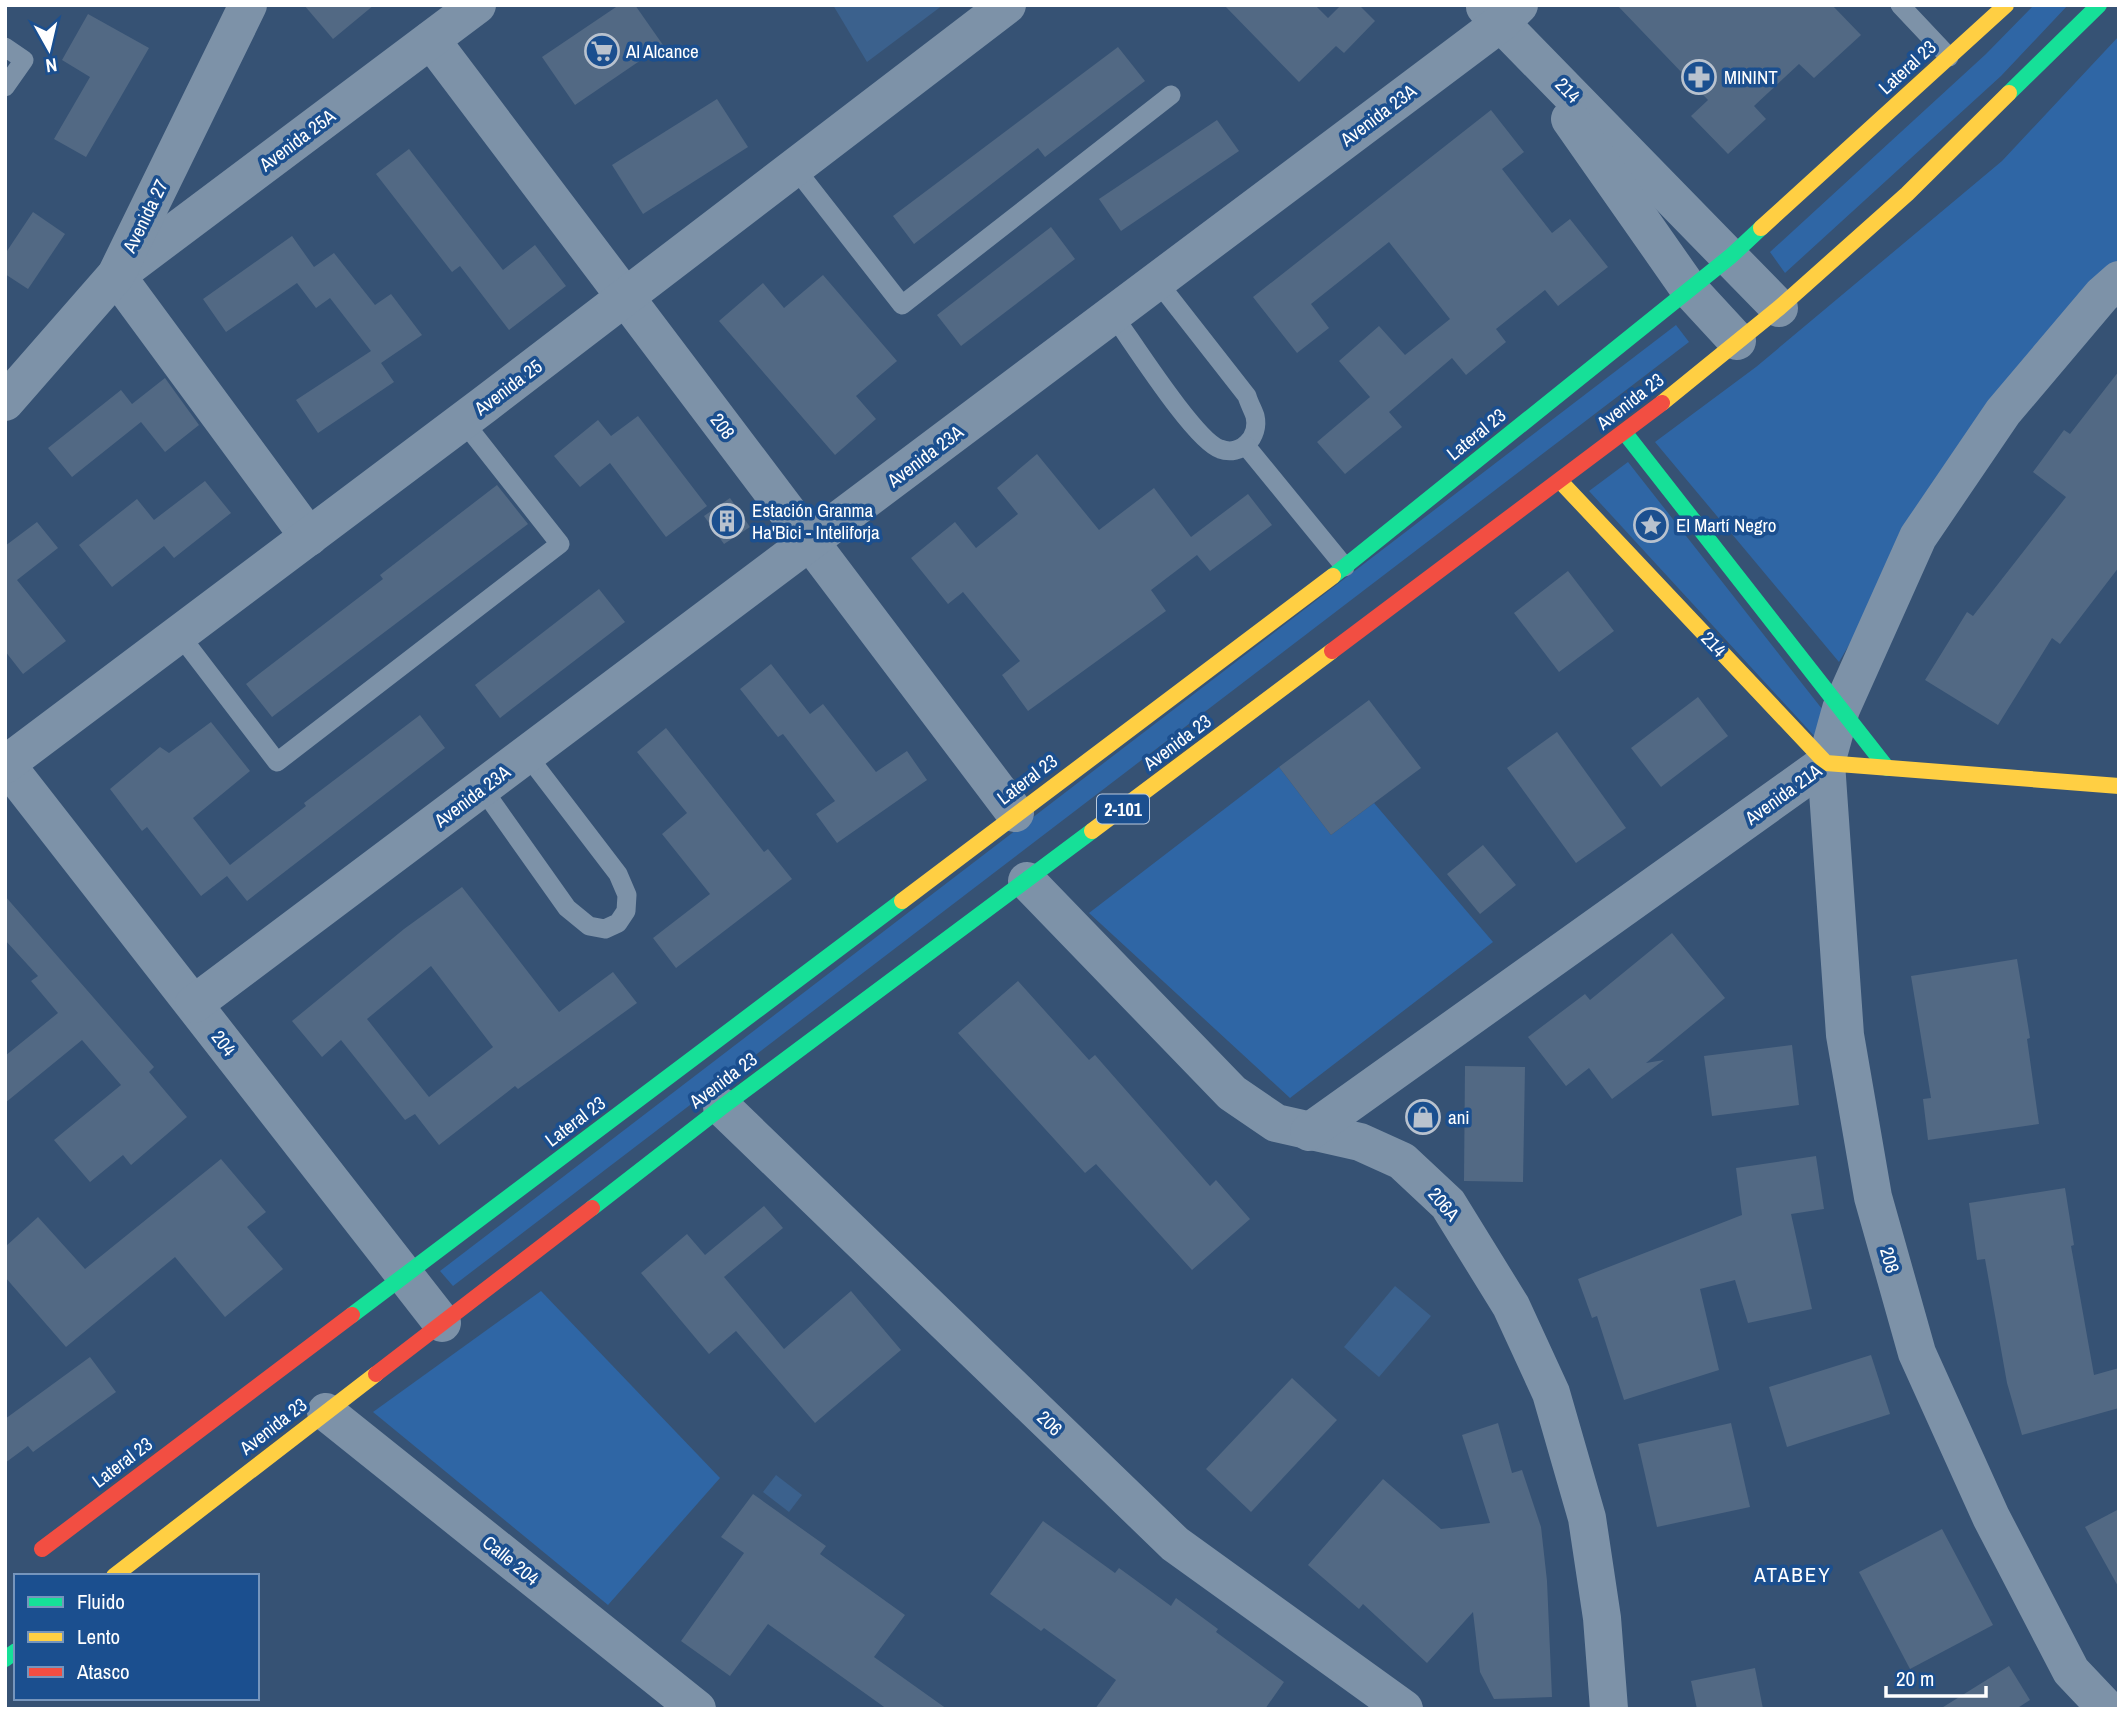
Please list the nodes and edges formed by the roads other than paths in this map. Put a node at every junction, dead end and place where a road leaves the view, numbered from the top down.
1 (248, 5) edge
2 (477, 5) edge
3 (1007, 5) edge
4 (1900, 5) edge
5 (2006, 5) edge
6 (2099, 5) edge
7 (1501, 11) edge
8 (431, 40) junction
9 (5, 47) edge
10 (1949, 57) junction
11 (5, 87) edge
12 (1171, 95) dead end
13 (795, 168) junction
14 (1731, 256) junction
15 (116, 275) junction
16 (2119, 280) edge
17 (1157, 281) junction
18 (1689, 289) junction
19 (625, 296) junction
20 (1779, 308) junction
21 (1113, 315) junction
22 (1737, 341) junction
23 (5, 402) edge
24 (463, 421) junction
25 (1625, 433) junction
26 (1246, 446) junction
27 (1560, 481) junction
28 (309, 537) junction
29 (810, 542) junction
30 (1345, 567) junction
31 (179, 634) junction
32 (1841, 709) junction
33 (527, 755) junction
34 (1826, 763) junction
35 (6, 764) edge
36 (1887, 768) junction
37 (2119, 786) edge
38 (482, 788) junction
39 (1015, 813) junction
40 (1027, 881) junction
41 (194, 1004) junction
42 (722, 1107) junction
43 (1309, 1132) junction
44 (405, 1275) junction
45 (442, 1323) junction
46 (326, 1412) junction
47 (42, 1549) dead end
48 (117, 1574) edge
49 (697, 1709) edge
50 (1404, 1709) edge
51 (1609, 1709) edge
52 (2107, 1709) edge

1 - 15 street, Avenida 27
2 - 8 street, Avenida 25A
3 - 13 street, Avenida 25
4 - 10 lane
5 - 10 street, Lateral 23
6 - 20 street, Avenida 23 / 2-101
7 - 14 street, 214
7 - 17 street, Avenida 23A
7 - 18 street, 214
8 - 15 street, Avenida 25A
8 - 19 street, 208
9 - 11 lane
10 - 14 street, Lateral 23
12 - 13 lane
13 - 19 street, Avenida 25
14 - 18 street, Lateral 23
14 - 20 street, 214
15 - 23 street, Avenida 27
15 - 28 street
16 - 32 street, Avenida 21A
17 - 21 street, Avenida 23A
17 - 26 lane
18 - 22 street, 214
18 - 30 street, Lateral 23
19 - 24 street, Avenida 25
19 - 29 street, 208
20 - 22 street, Avenida 23 / 2-101
21 - 26 lane
21 - 29 street, Avenida 23A
22 - 25 street, Avenida 23 / 2-101
24 - 28 street, Avenida 25
24 - 31 lane
25 - 27 street, Avenida 23 / 2-101
25 - 32 street
26 - 30 lane
27 - 34 street, 214
27 - 40 street, Avenida 23 / 2-101
28 - 31 street, Avenida 25
29 - 33 street, Avenida 23A
29 - 39 street, 208
30 - 39 street, Lateral 23
31 - 35 street, Avenida 25
32 - 34 street, Avenida 21A
32 - 36 street
33 - 38 street, Avenida 23A
33 - 38 lane
34 - 36 street
34 - 43 street, Avenida 21A
34 - 52 street, 208
35 - 41 street, 204
36 - 37 street
38 - 41 street, Avenida 23A
39 - 44 street, Lateral 23
40 - 42 street, Avenida 23 / 2-101
40 - 43 street, 206A
41 - 44 street, 204
42 - 45 street, Avenida 23 / 2-101
42 - 50 street, 206
43 - 51 street, 206A
44 - 45 street, 204
44 - 47 street, Lateral 23
45 - 46 street, Avenida 23 / 2-101
46 - 48 street, Avenida 23 / 2-101
46 - 49 street, Calle 204

